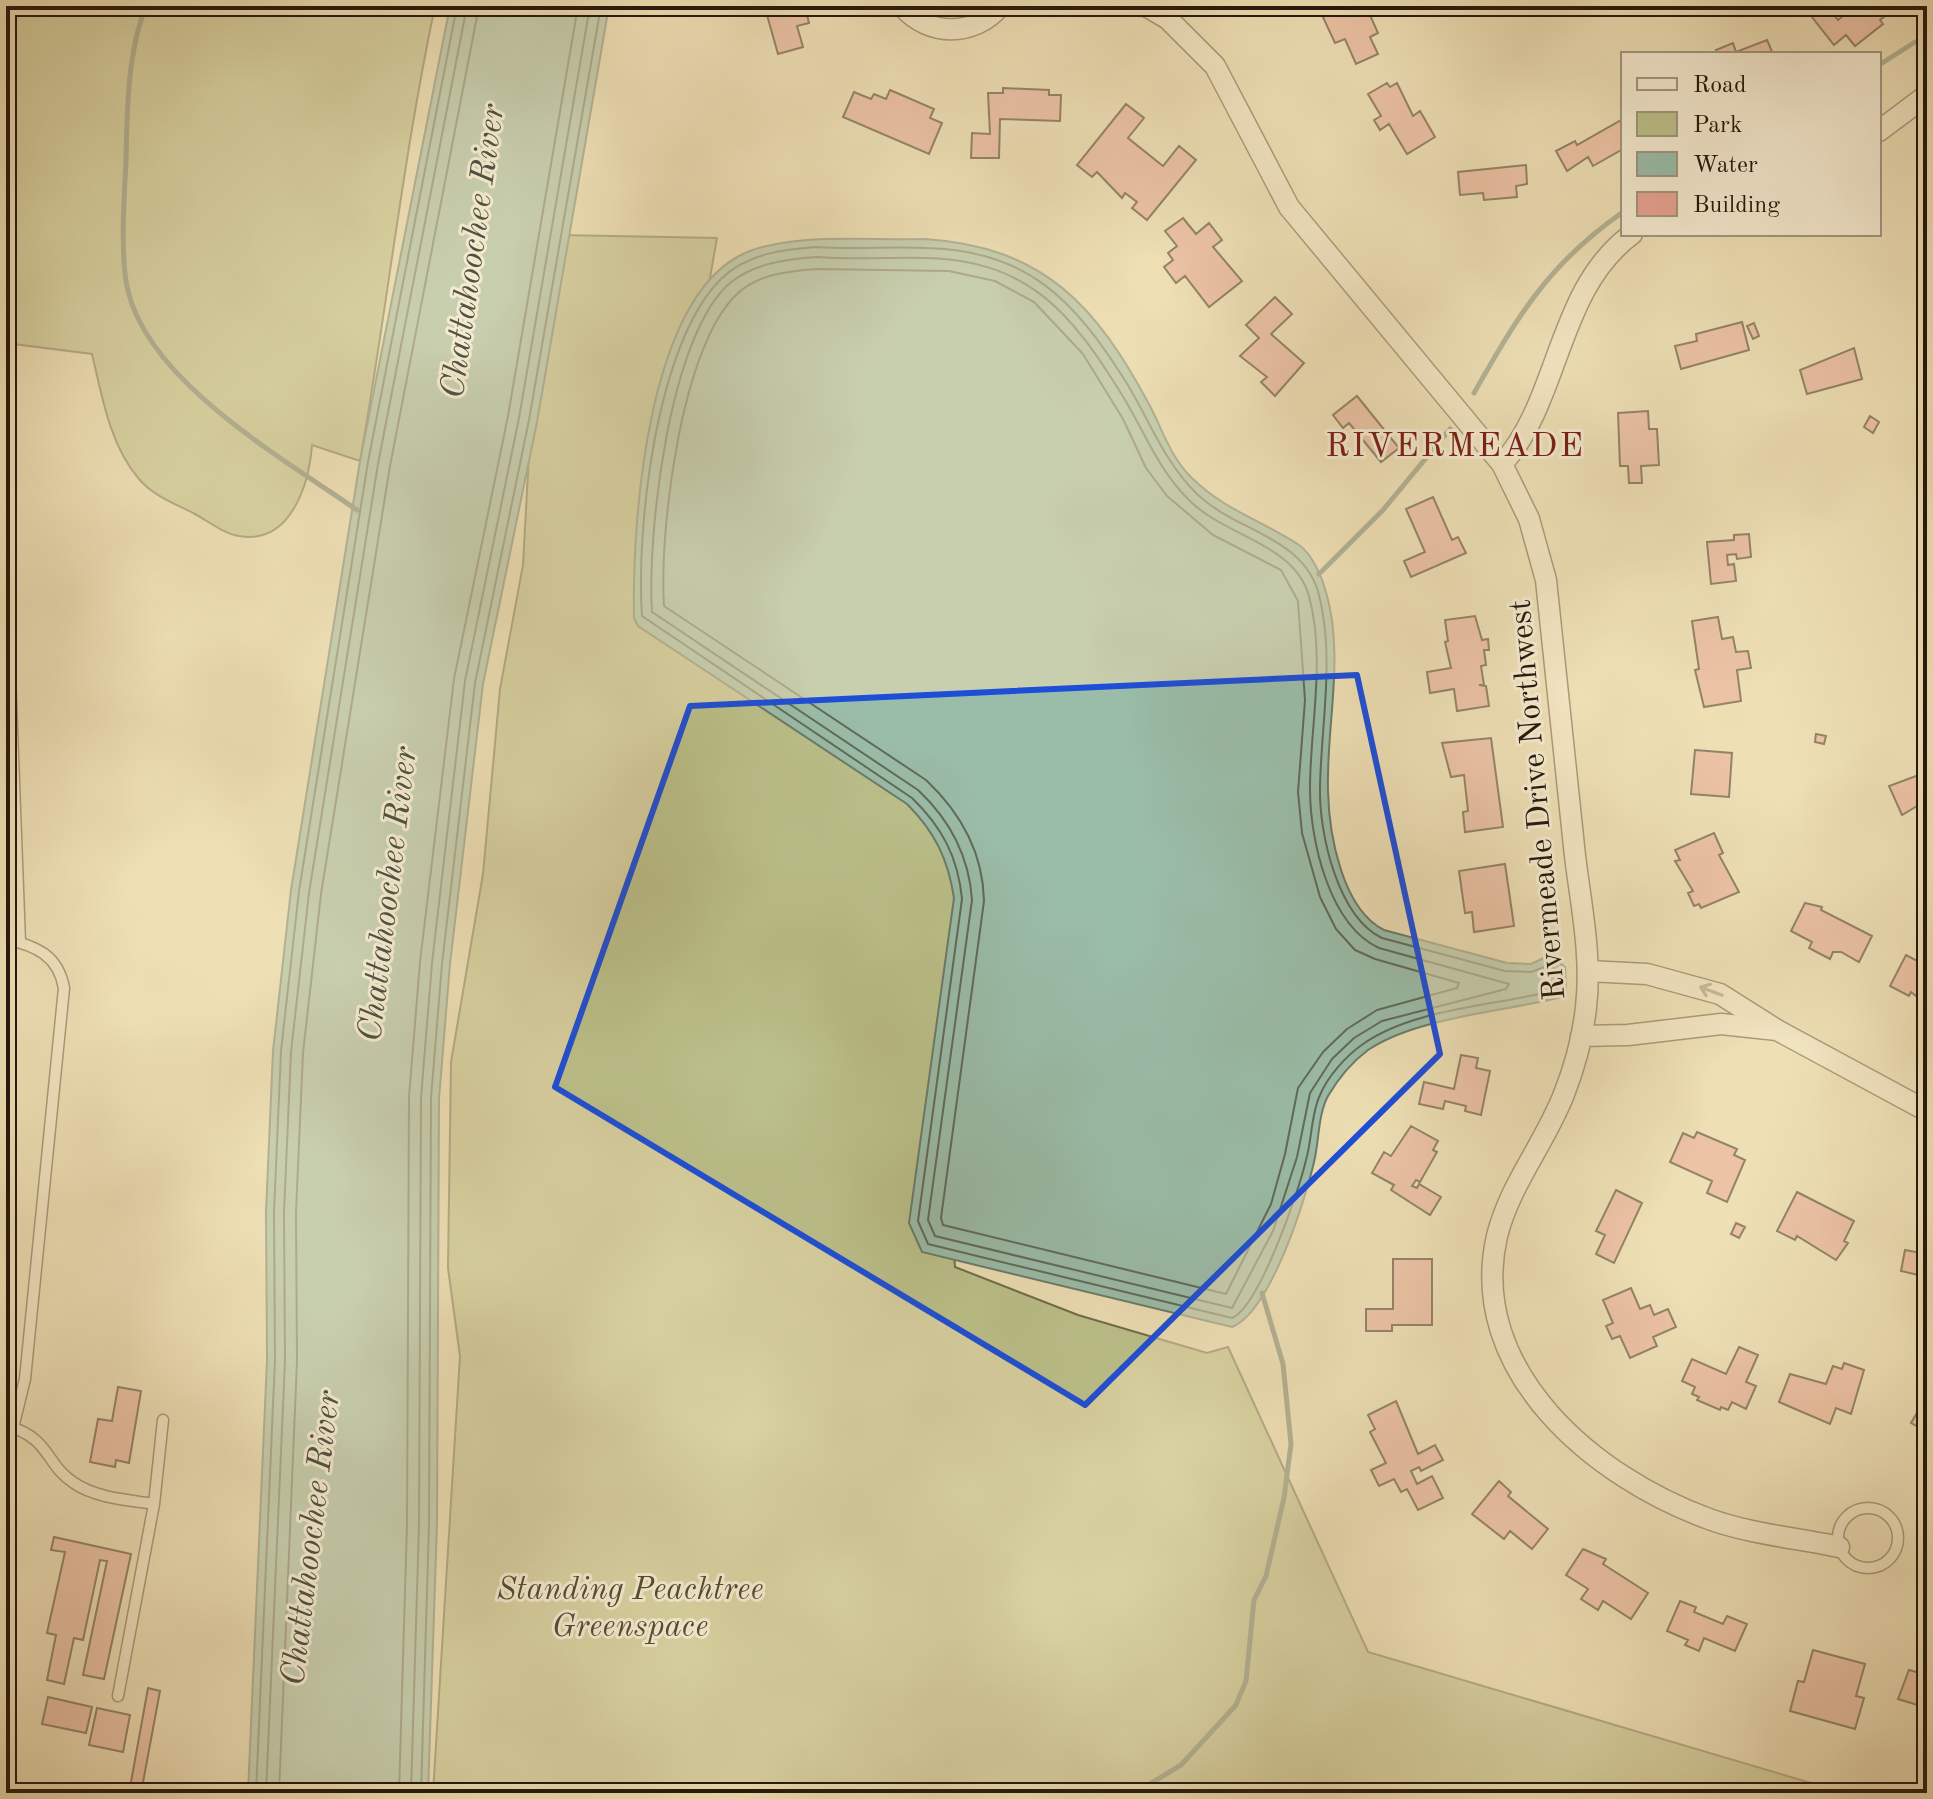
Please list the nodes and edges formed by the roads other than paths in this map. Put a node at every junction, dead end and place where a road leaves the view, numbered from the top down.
1 (902, 6) edge
2 (1000, 6) edge
3 (1146, 6) edge
4 (1927, 95) edge
5 (1881, 130) edge
6 (1630, 236) edge
7 (1502, 464) junction
8 (6, 568) edge
9 (6, 939) edge
10 (20, 942) junction
11 (1588, 971) junction
12 (1777, 1030) junction
13 (1581, 1036) junction
14 (1927, 1111) edge
15 (163, 1420) dead end
16 (9, 1427) edge
17 (154, 1504) junction
18 (1839, 1547) junction
19 (118, 1696) dead end

1 - 2 street
3 - 7 street, Rivermeade Drive Northwest
4 - 5 street
6 - 7 street
7 - 11 street, Rivermeade Drive Northwest
8 - 10 lane
9 - 10 lane
10 - 16 lane
12 -> 11 street
11 - 13 street, Rivermeade Drive Northwest
12 - 13 street
12 - 14 street
13 - 18 street, Rivermeade Drive Northwest
15 - 17 lane
16 - 17 lane
17 - 19 lane
18 - 18 lane

